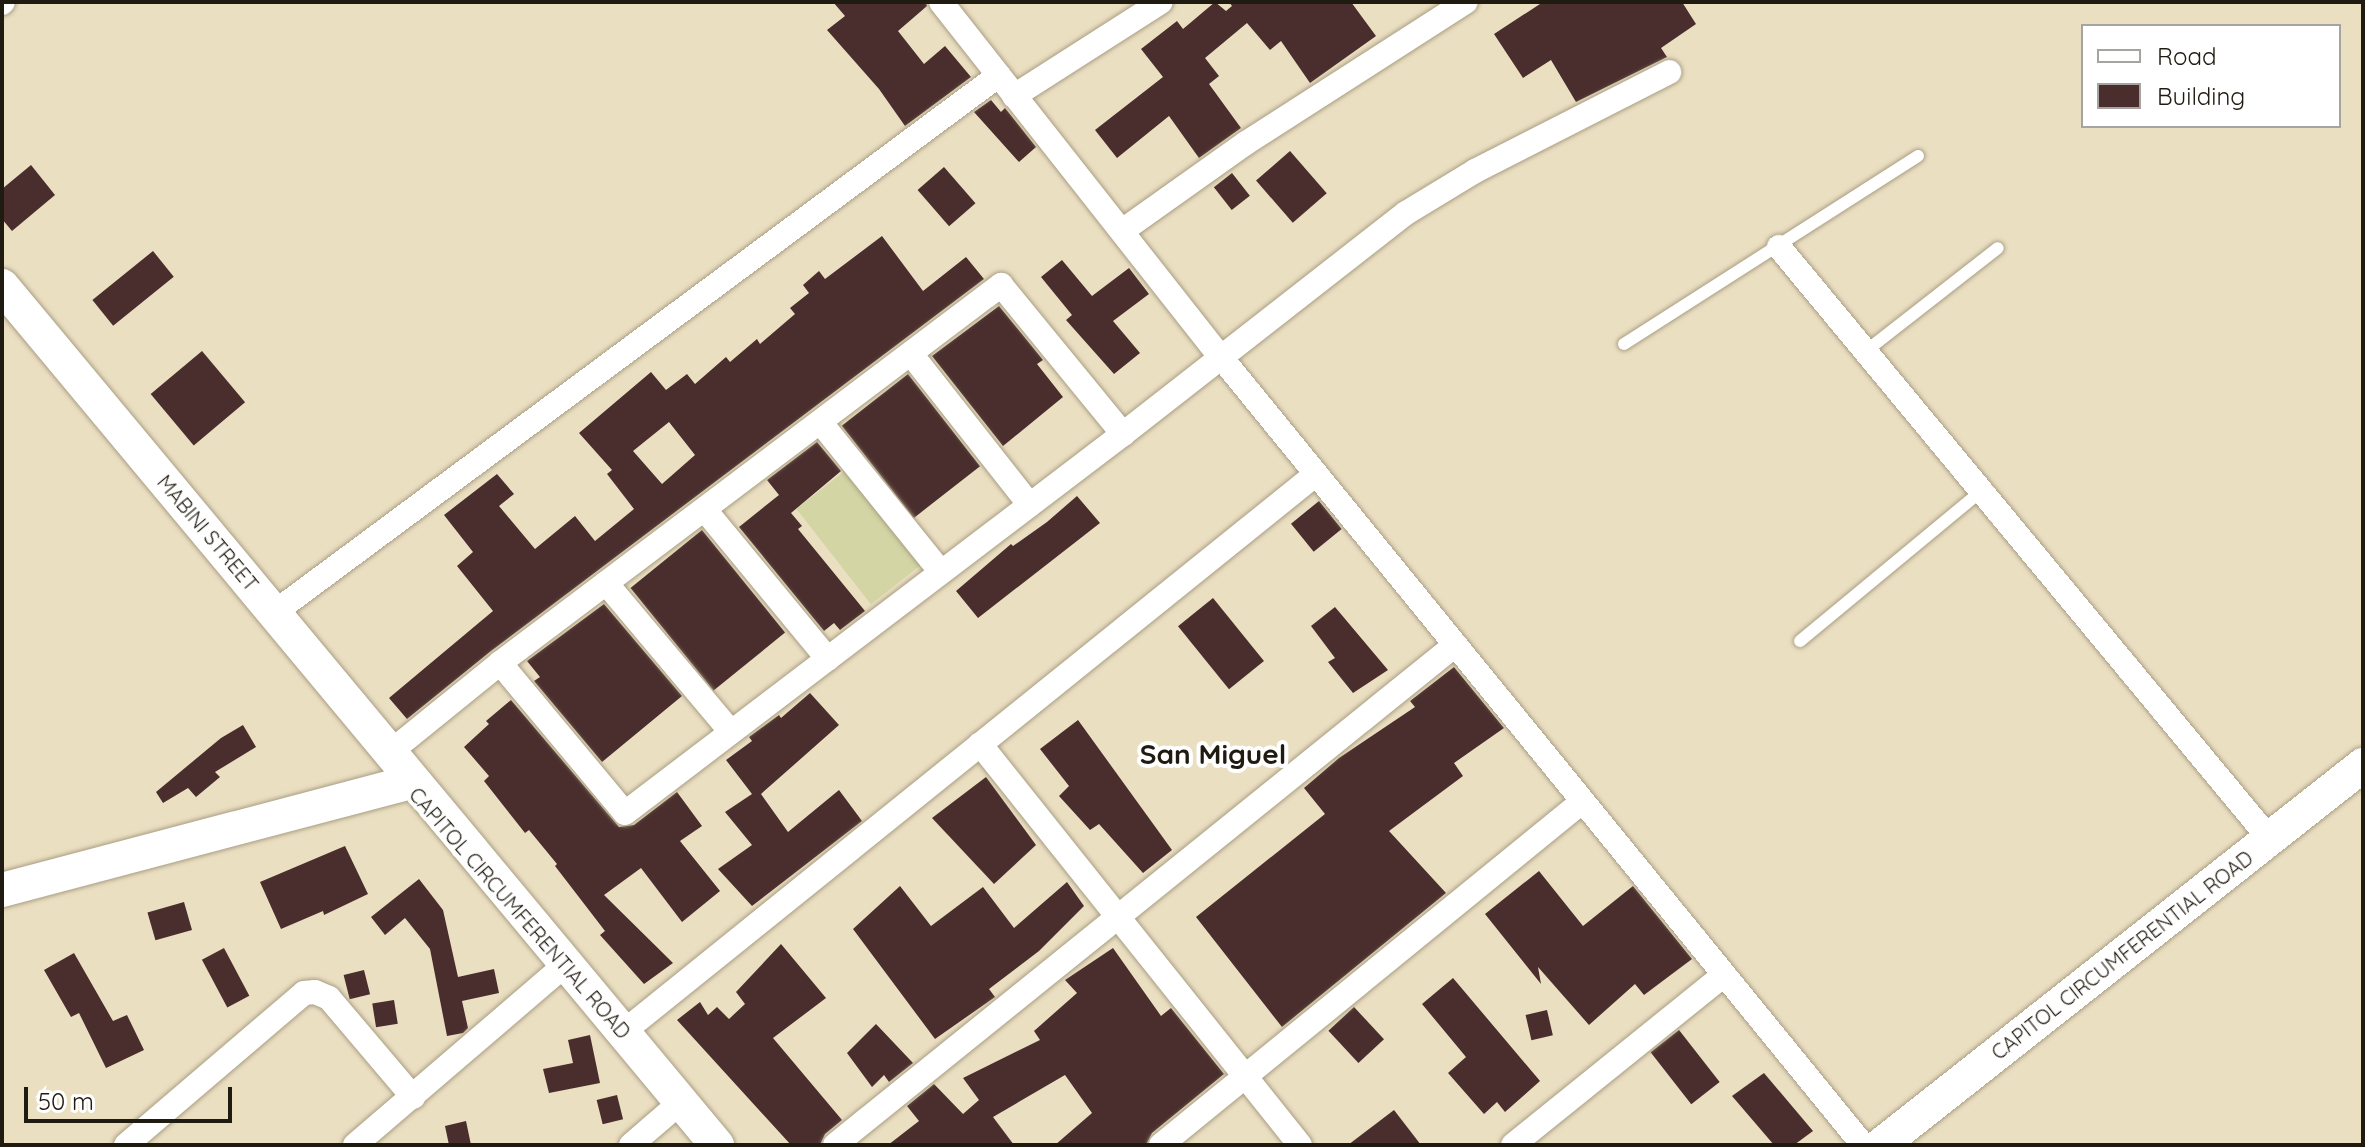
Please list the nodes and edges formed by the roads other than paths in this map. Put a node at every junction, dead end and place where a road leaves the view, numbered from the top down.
1 (941, 2) edge
2 (1161, 2) edge
3 (1466, 2) edge
4 (1669, 72) dead end
5 (999, 75) junction
6 (1014, 96) junction
7 (1918, 156) dead end
8 (1122, 231) junction
9 (1779, 247) junction
10 (1998, 248) dead end
11 (2, 286) edge
12 (1624, 344) dead end
13 (1866, 351) junction
14 (911, 354) junction
15 (1220, 356) junction
16 (821, 423) junction
17 (1123, 434) junction
18 (1316, 474) junction
19 (1981, 491) junction
20 (1030, 505) junction
21 (705, 510) junction
22 (941, 572) junction
23 (606, 583) junction
24 (275, 612) junction
25 (1800, 641) dead end
26 (1455, 645) junction
27 (828, 659) junction
28 (500, 663) junction
29 (731, 732) junction
30 (980, 744) junction
31 (389, 753) junction
32 (2363, 765) edge
33 (412, 782) junction
34 (1583, 801) junction
35 (2269, 838) junction
36 (2, 890) edge
37 (1116, 915) junction
38 (565, 965) junction
39 (1724, 975) junction
40 (622, 1033) junction
41 (1245, 1077) junction
42 (413, 1097) junction
43 (681, 1102) junction
44 (126, 1145) edge
45 (355, 1145) edge
46 (631, 1145) edge
47 (717, 1145) edge
48 (835, 1145) edge
49 (1161, 1145) edge
50 (1300, 1145) edge
51 (1513, 1145) edge
52 (1863, 1145) edge
53 (1881, 1145) edge

1 - 5 street
2 - 6 street
3 - 8 street
4 - 15 street
5 - 6 street
5 - 24 street
6 - 8 street
7 - 9 lane
8 - 15 street
9 - 12 lane
9 - 13 street
10 - 13 lane
11 - 24 main road, MABINI STREET
13 - 19 street
14 - 16 street
14 - 17 street
14 - 20 street
15 - 17 street
15 - 18 street
16 - 21 street
16 - 22 street
17 - 20 street
18 - 26 street
18 - 30 street
19 - 25 lane
19 - 35 street
20 - 22 street
21 - 23 street
21 - 27 street
22 - 27 street
23 - 28 street
23 - 29 street
24 - 31 main road, MABINI STREET
26 - 34 street
26 - 37 street
27 - 29 street
28 - 29 street
28 - 31 street
30 - 37 street
30 - 40 street
31 - 33 main road, MABINI STREET
32 - 35 main road, CAPITOL CIRCUMFERENTIAL ROAD
33 - 36 main road, CAPITOL CIRCUMFERENTIAL ROAD
33 - 38 main road, CAPITOL CIRCUMFERENTIAL ROAD
34 - 39 street
34 - 41 street
35 - 53 main road, CAPITOL CIRCUMFERENTIAL ROAD
37 - 41 street
37 - 48 street
38 - 40 main road, CAPITOL CIRCUMFERENTIAL ROAD
38 - 42 street
39 - 51 street
39 - 52 street
40 - 43 main road, CAPITOL CIRCUMFERENTIAL ROAD
41 - 49 street
41 - 50 street
42 - 44 street
42 - 45 street
43 - 46 street
43 - 47 main road, CAPITOL CIRCUMFERENTIAL ROAD

